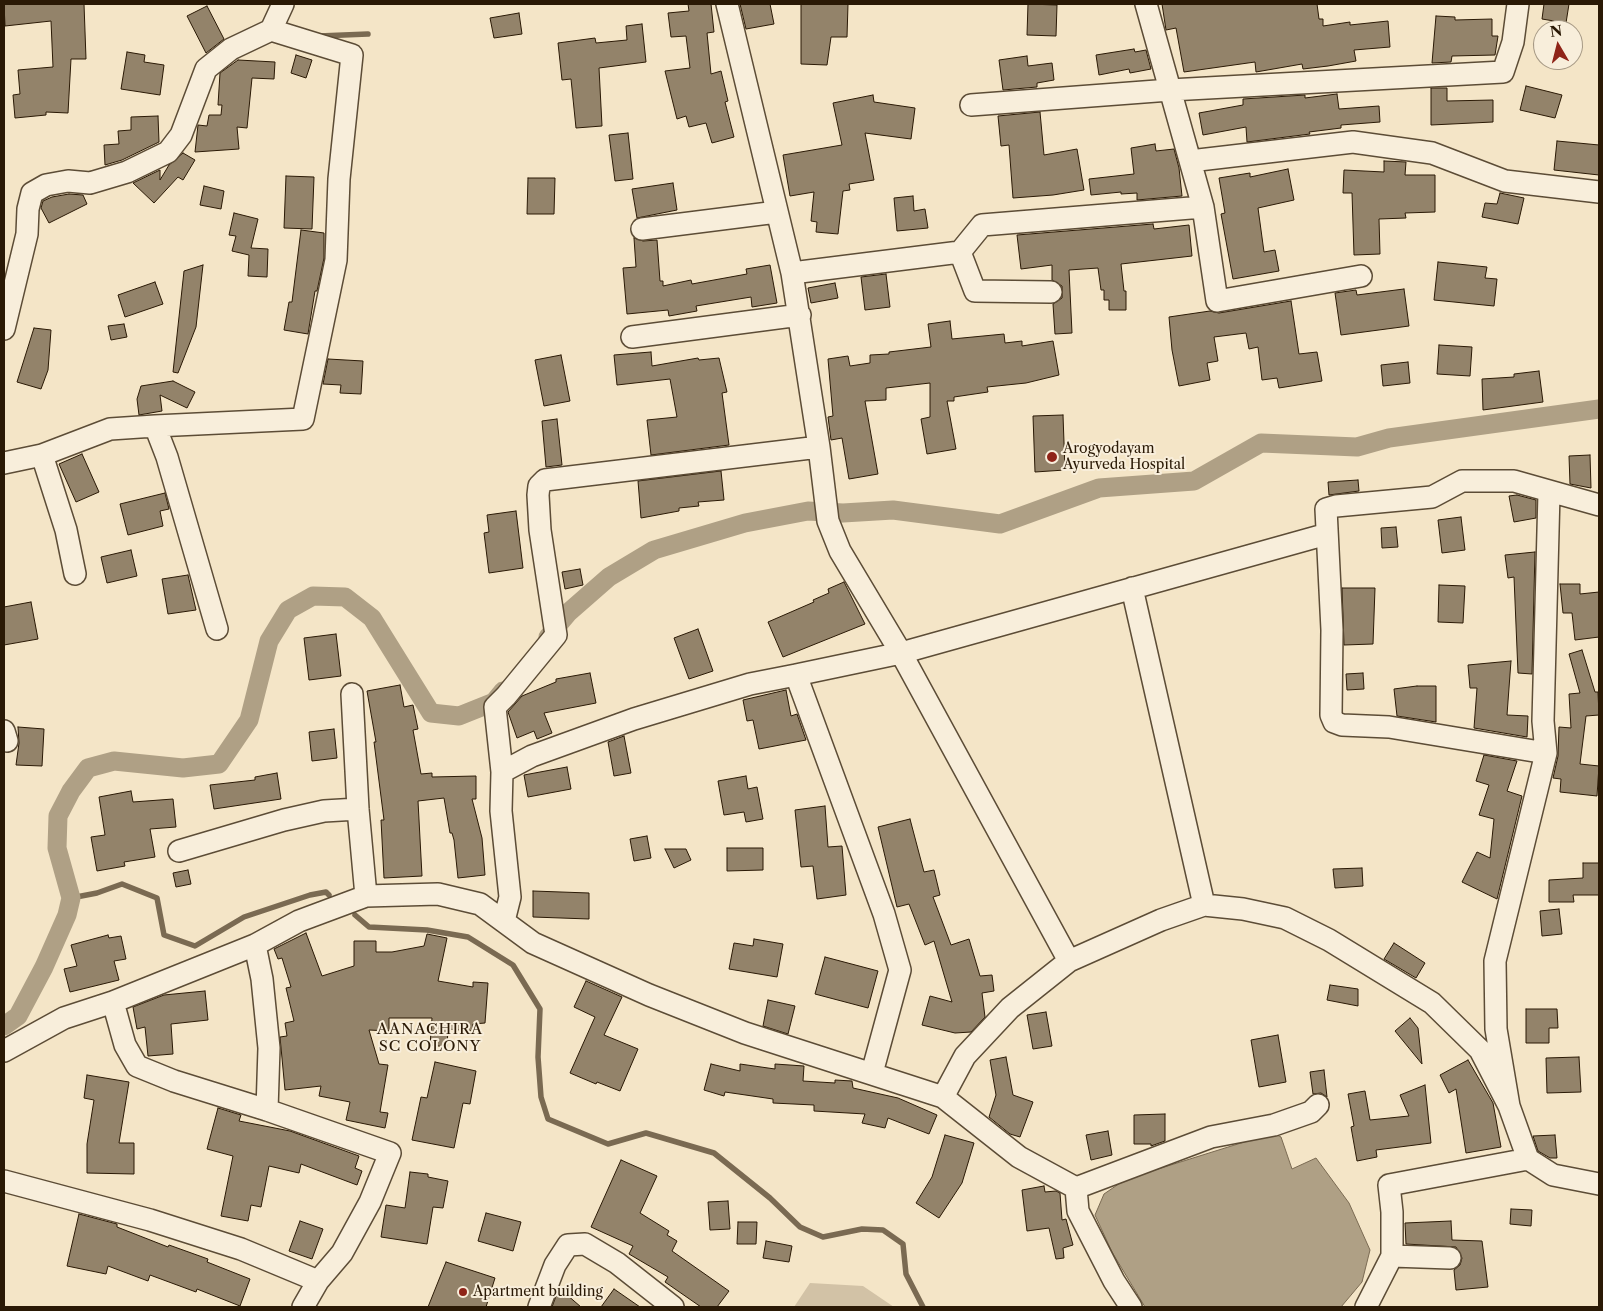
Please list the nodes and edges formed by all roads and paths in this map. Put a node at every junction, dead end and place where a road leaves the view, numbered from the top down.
1 (283, 4) edge
2 (726, 4) edge
3 (1146, 4) edge
4 (1518, 4) edge
5 (271, 30) junction
6 (1170, 90) junction
7 (971, 105) dead end
8 (1190, 161) junction
9 (1599, 192) edge
10 (1203, 207) junction
11 (776, 212) junction
12 (642, 228) dead end
13 (960, 252) junction
14 (792, 273) junction
15 (1361, 276) dead end
16 (1051, 292) dead end
17 (800, 315) junction
18 (4, 329) edge
19 (632, 337) dead end
20 (155, 426) junction
21 (819, 448) junction
22 (42, 455) junction
23 (4, 463) edge
24 (1549, 493) junction
25 (1599, 505) edge
26 (1327, 534) junction
27 (75, 574) dead end
28 (1132, 588) junction
29 (217, 629) dead end
30 (901, 653) junction
31 (796, 675) junction
32 (352, 694) dead end
33 (1546, 753) junction
34 (502, 772) junction
35 (358, 809) junction
36 (179, 851) dead end
37 (366, 896) junction
38 (1204, 905) junction
39 (504, 921) junction
40 (255, 945) junction
41 (1069, 961) junction
42 (113, 1002) junction
43 (4, 1051) edge
44 (872, 1073) junction
45 (943, 1097) junction
46 (1318, 1105) dead end
47 (1509, 1106) junction
48 (267, 1110) junction
49 (1528, 1159) junction
50 (4, 1180) edge
51 (1599, 1184) edge
52 (1076, 1188) junction
53 (1392, 1256) junction
54 (1450, 1258) dead end
55 (318, 1281) junction
56 (303, 1307) edge
57 (539, 1307) edge
58 (673, 1307) edge
59 (1131, 1307) edge
60 (1366, 1307) edge

1 - 5 street
2 - 11 street
3 - 6 street
4 - 6 street
5 - 18 street
5 - 20 street
6 - 7 street
6 - 8 street
8 - 9 street
8 - 10 street
10 - 13 street
10 - 15 street
11 - 12 street
11 - 14 street
13 - 14 street
13 - 16 street
14 - 17 street
17 - 19 street
17 - 21 street
20 - 22 street
20 - 29 street
21 - 30 street
21 - 34 street
22 - 23 street
22 - 27 street
24 - 25 street
24 - 26 street
24 - 33 street
26 - 28 street
26 - 33 street
28 - 30 street
28 - 38 street
30 - 31 street
30 - 41 street
31 - 34 street
31 - 44 street
32 - 35 street
33 - 47 street
34 - 39 street
35 - 36 street
35 - 37 street
37 - 39 street
37 - 40 street
38 - 41 street
38 - 47 street
39 - 44 street
40 - 42 street
40 - 48 street
41 - 45 street
42 - 43 street
42 - 48 street
44 - 45 street
45 - 52 street
46 - 52 street
47 - 49 street
48 - 55 street
49 - 51 street
49 - 53 street
50 - 55 street
52 - 59 street
53 - 54 street
53 - 60 street
55 - 56 street
57 - 58 street

